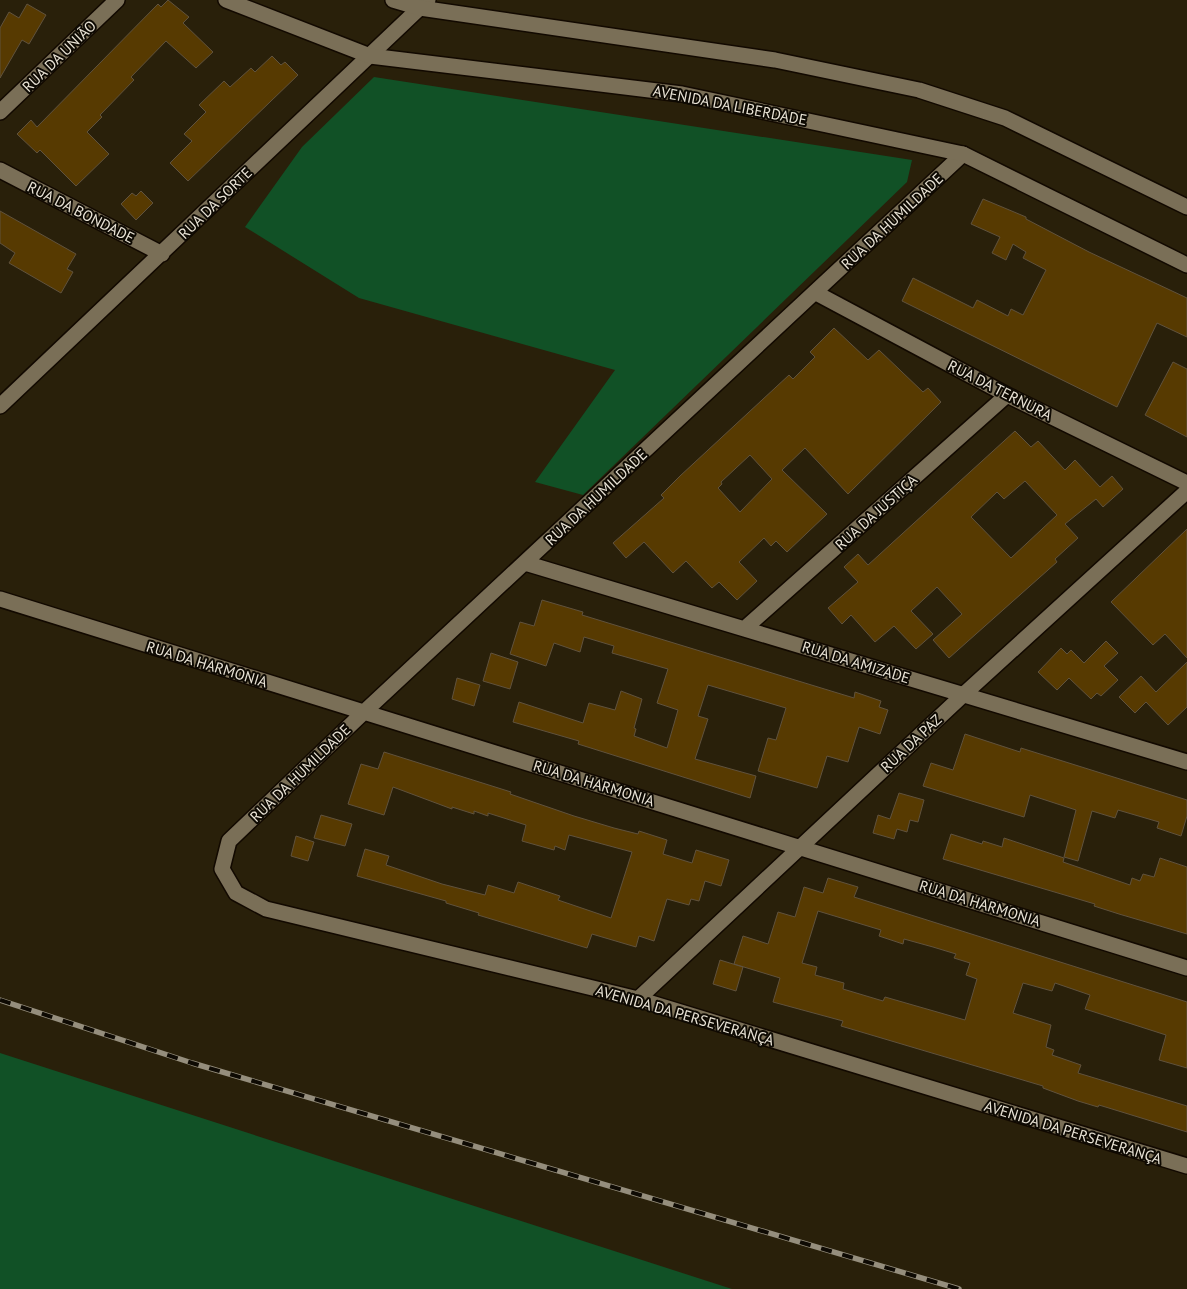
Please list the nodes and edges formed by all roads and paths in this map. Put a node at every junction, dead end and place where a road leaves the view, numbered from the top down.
1 (117, 0) edge
2 (226, 0) edge
3 (393, 0) edge
4 (424, 4) edge
5 (370, 56) junction
6 (0, 112) edge
7 (963, 154) junction
8 (0, 170) edge
9 (1187, 207) edge
10 (162, 254) junction
11 (1187, 265) edge
12 (816, 293) junction
13 (6, 392) edge
14 (1008, 395) junction
15 (0, 406) edge
16 (1187, 483) edge
17 (1187, 491) edge
18 (525, 563) junction
19 (0, 599) edge
20 (744, 629) junction
21 (963, 695) junction
22 (363, 712) junction
23 (1186, 760) edge
24 (229, 841) joint
25 (800, 847) junction
26 (1187, 968) edge
27 (638, 999) junction
28 (1187, 1166) edge

1 - 6 street, RUA DA UNIÃO
2 - 5 street, AVENIDA DA LIBERDADE
3 - 4 street
4 - 5 street, RUA DA SORTE
4 - 9 street
5 - 7 street, AVENIDA DA LIBERDADE
5 - 10 street, RUA DA SORTE
7 - 11 street, AVENIDA DA LIBERDADE
7 - 12 street, RUA DA HUMILDADE
8 - 10 street, RUA DA BONDADE
10 - 13 street, RUA DA SORTE
12 - 14 street, RUA DA TERNURA
12 - 18 street, RUA DA HUMILDADE
13 - 15 street, RUA DA SORTE
14 - 16 street, RUA DA TERNURA
14 - 20 street, RUA DA JUSTIÇA
17 - 21 street, RUA DA PAZ
18 - 20 street, RUA DA AMIZADE
18 - 22 street, RUA DA HUMILDADE
19 - 22 street, RUA DA HARMONIA
20 - 21 street, RUA DA AMIZADE
21 - 23 street, RUA DA AMIZADE
21 - 25 street, RUA DA PAZ
22 - 24 street, RUA DA HUMILDADE
22 - 25 street, RUA DA HARMONIA
24 - 27 street, AVENIDA DA PERSEVERANÇA
25 - 26 street, RUA DA HARMONIA
25 - 27 street, RUA DA PAZ
27 - 28 street, AVENIDA DA PERSEVERANÇA

